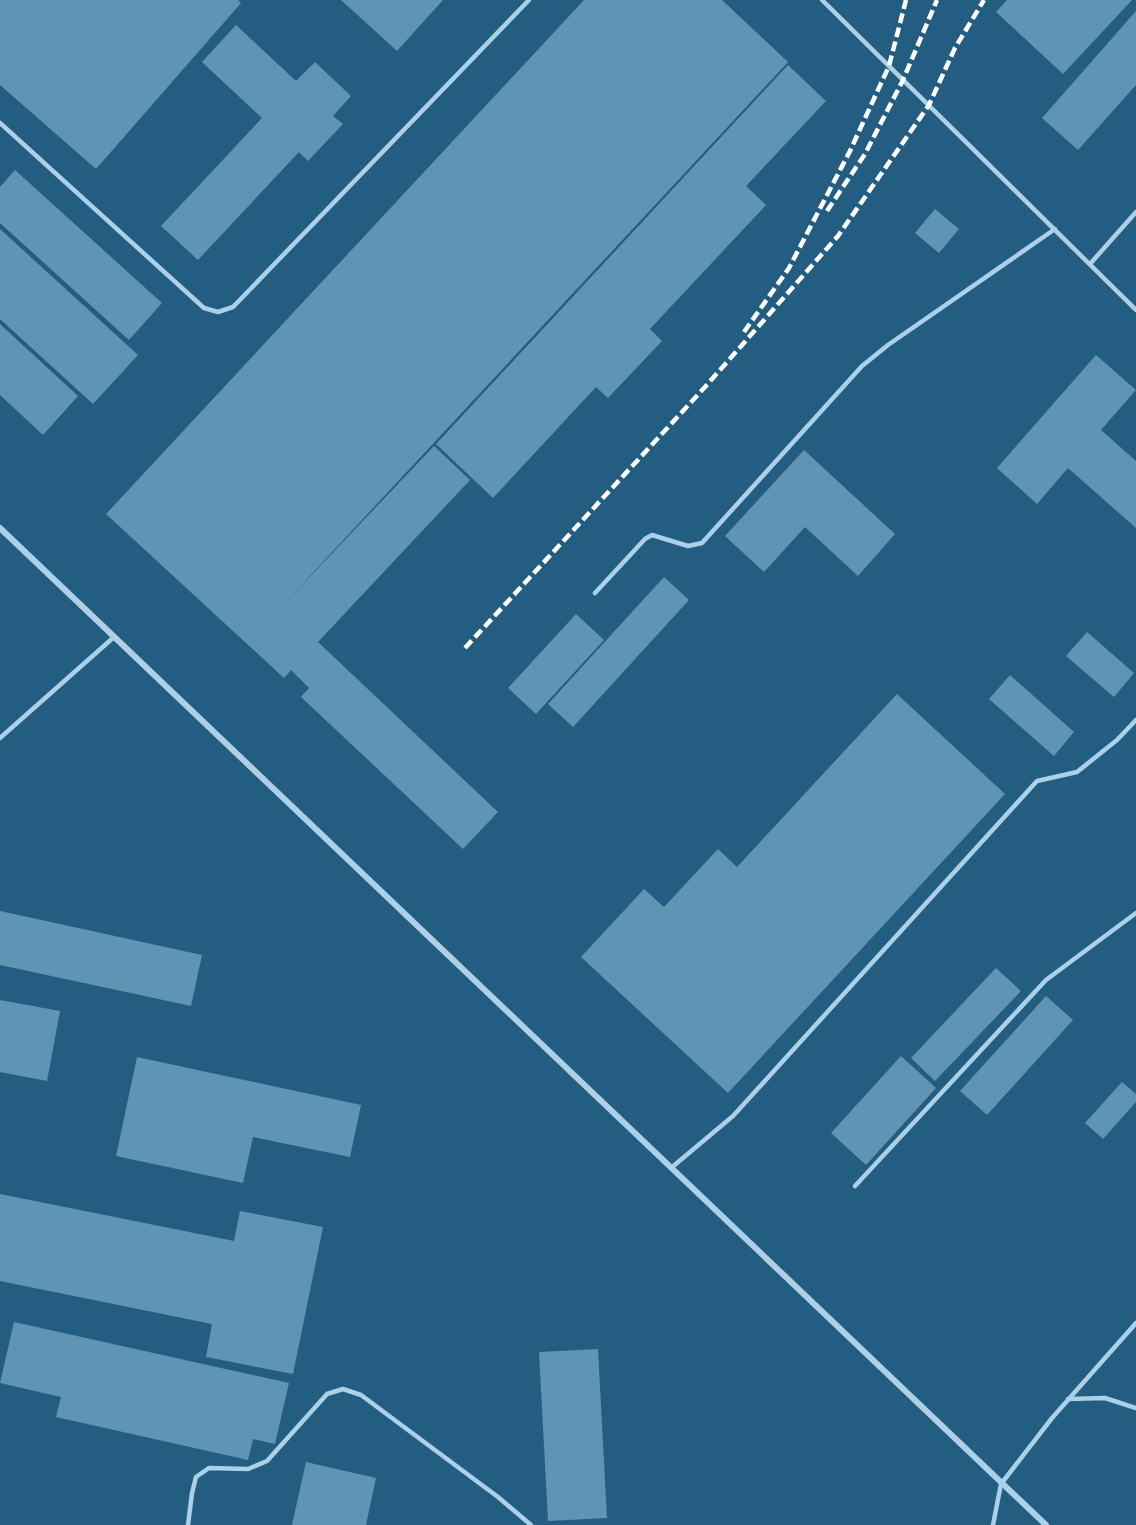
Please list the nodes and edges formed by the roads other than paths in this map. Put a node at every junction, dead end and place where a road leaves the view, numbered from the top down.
1 (529, 0) edge
2 (822, 0) edge
3 (0, 123) edge
4 (1136, 212) edge
5 (1055, 229) junction
6 (1090, 264) junction
7 (1136, 310) edge
8 (0, 528) edge
9 (596, 592) dead end
10 (114, 637) junction
11 (1136, 720) edge
12 (0, 738) edge
13 (1135, 915) edge
14 (672, 1168) junction
15 (855, 1186) dead end
16 (1136, 1323) edge
17 (1068, 1399) junction
18 (1136, 1408) edge
19 (1001, 1484) junction
20 (189, 1525) edge
21 (531, 1525) edge
22 (993, 1525) edge
23 (1046, 1525) edge

1 - 3 lane
2 - 5 lane
4 - 6 lane
5 - 6 lane
5 - 9 lane
6 - 7 lane
8 - 10 street
10 - 12 lane
10 - 14 street
11 - 14 lane
13 - 15 lane
14 - 19 street
16 - 17 lane
17 - 18 lane
17 - 19 lane
19 - 22 lane
19 - 23 street
20 - 21 lane

